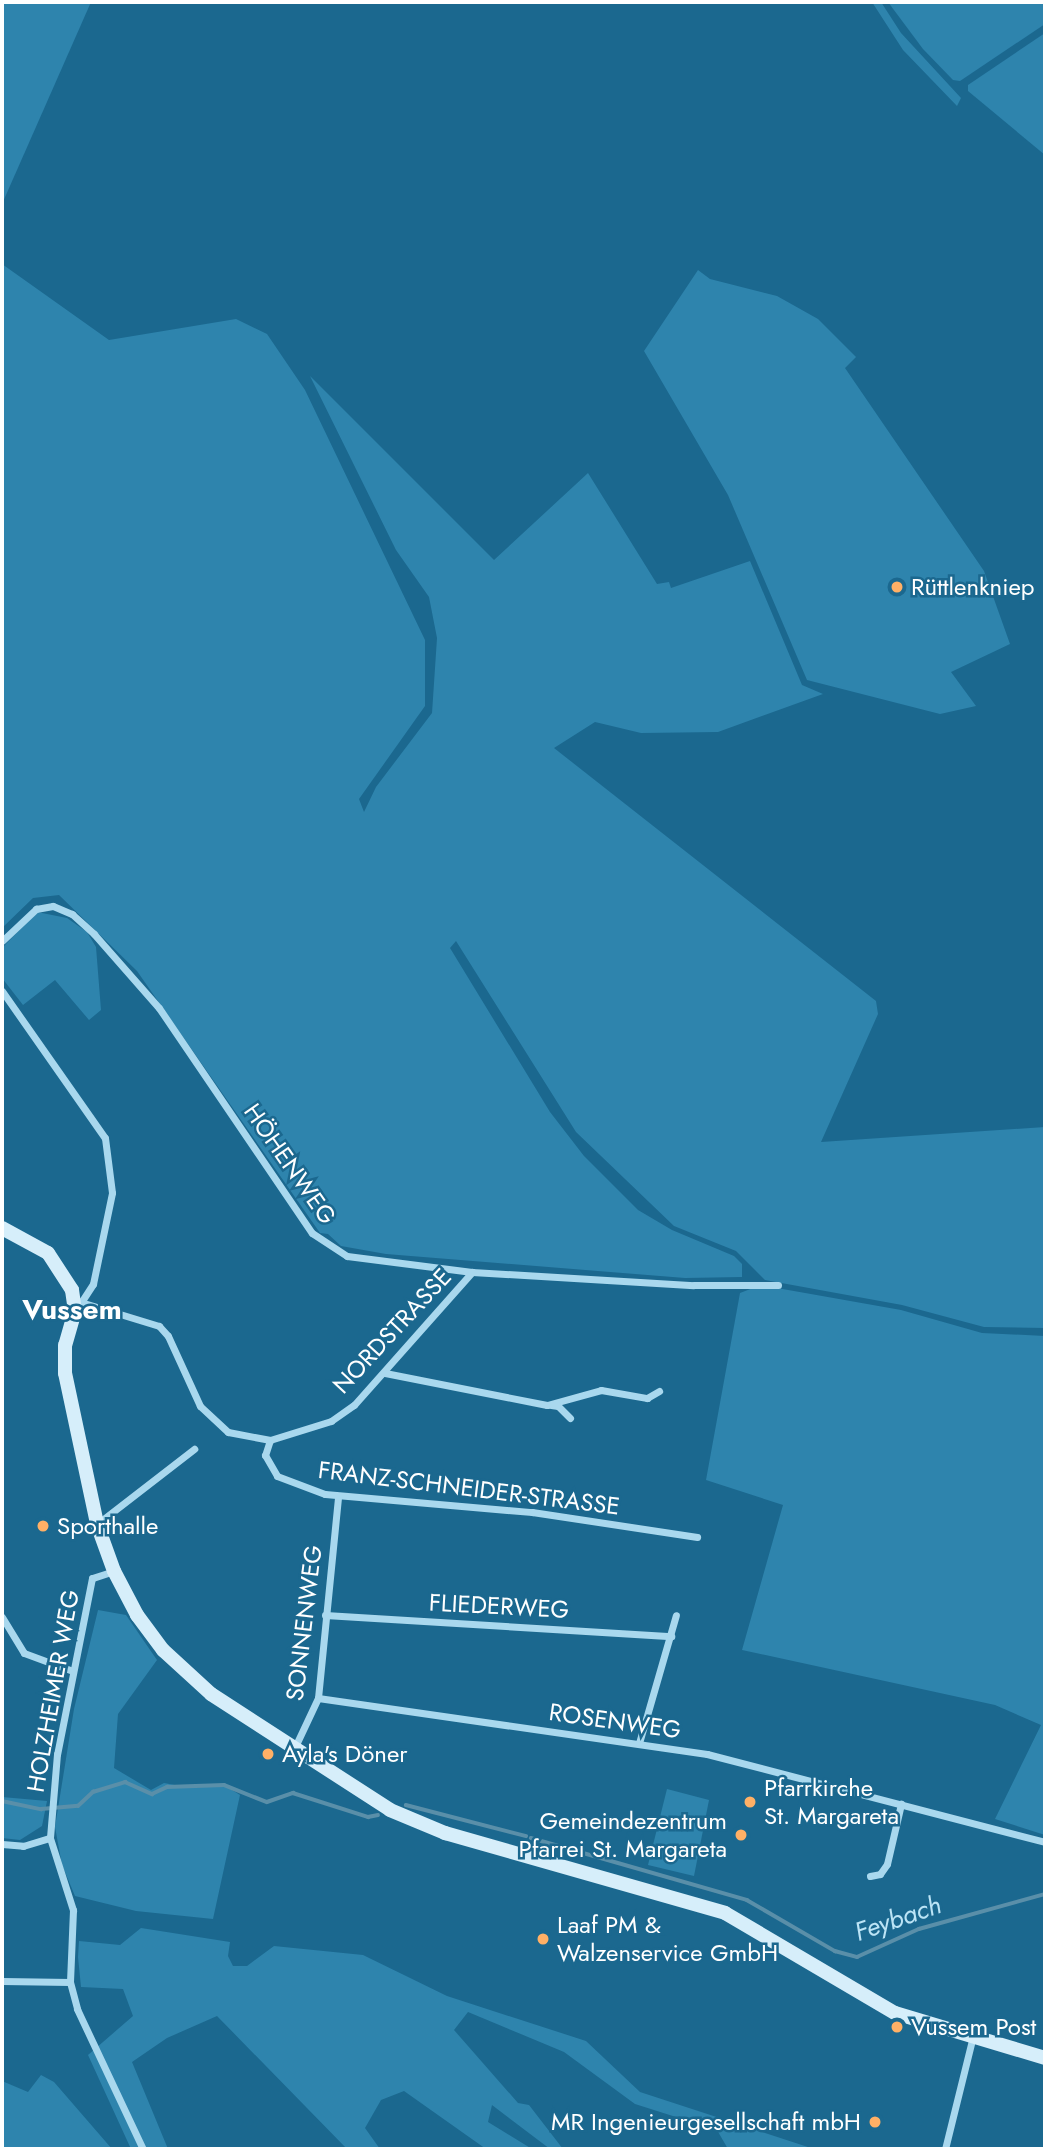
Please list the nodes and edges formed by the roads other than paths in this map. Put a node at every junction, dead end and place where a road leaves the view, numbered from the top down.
1 (2, 941) edge
2 (2, 991) edge
3 (3, 1226) edge
4 (472, 1272) junction
5 (778, 1285) dead end
6 (78, 1301) junction
7 (386, 1373) junction
8 (659, 1391) dead end
9 (547, 1405) junction
10 (570, 1418) dead end
11 (270, 1440) junction
12 (194, 1449) dead end
13 (338, 1496) junction
14 (97, 1524) junction
15 (697, 1537) dead end
16 (114, 1571) junction
17 (325, 1615) junction
18 (676, 1615) dead end
19 (2, 1617) edge
20 (671, 1636) junction
21 (73, 1671) junction
22 (318, 1698) junction
23 (639, 1743) junction
24 (294, 1750) junction
25 (901, 1804) junction
26 (50, 1838) junction
27 (1045, 1842) edge
28 (2, 1844) edge
29 (870, 1876) dead end
30 (2, 1981) edge
31 (70, 1982) junction
32 (972, 2040) junction
33 (1045, 2059) edge
34 (143, 2149) edge
35 (945, 2149) edge

1 - 4 street, HÖHENWEG
2 - 6 street
3 - 6 main road
4 - 5 street, HÖHENWEG
4 - 7 street, NORDSTRASSE
6 - 11 street, NORDSTRASSE
6 - 14 main road
7 - 9 street
7 - 11 street, NORDSTRASSE
8 - 9 street
9 - 10 street
11 - 13 street, FRANZ-SCHNEIDER-STRASSE
12 - 14 street
13 - 15 street, FRANZ-SCHNEIDER-STRASSE
13 - 17 street, SONNENWEG
14 - 16 main road
16 - 21 street, HOLZHEIMER WEG
16 - 24 main road
17 - 20 street, FLIEDERWEG
17 - 22 street, SONNENWEG
18 - 20 street
19 - 21 street
20 - 23 street
21 - 26 street, HOLZHEIMER WEG
22 - 23 street, ROSENWEG
22 - 24 street, SONNENWEG
23 - 25 street, ROSENWEG
24 - 32 main road
25 - 27 street, ROSENWEG
25 - 29 street
26 - 28 street
26 - 31 street, HOLZHEIMER WEG
30 - 31 street
31 - 34 street, HOLZHEIMER WEG
32 - 33 main road
32 - 35 street

